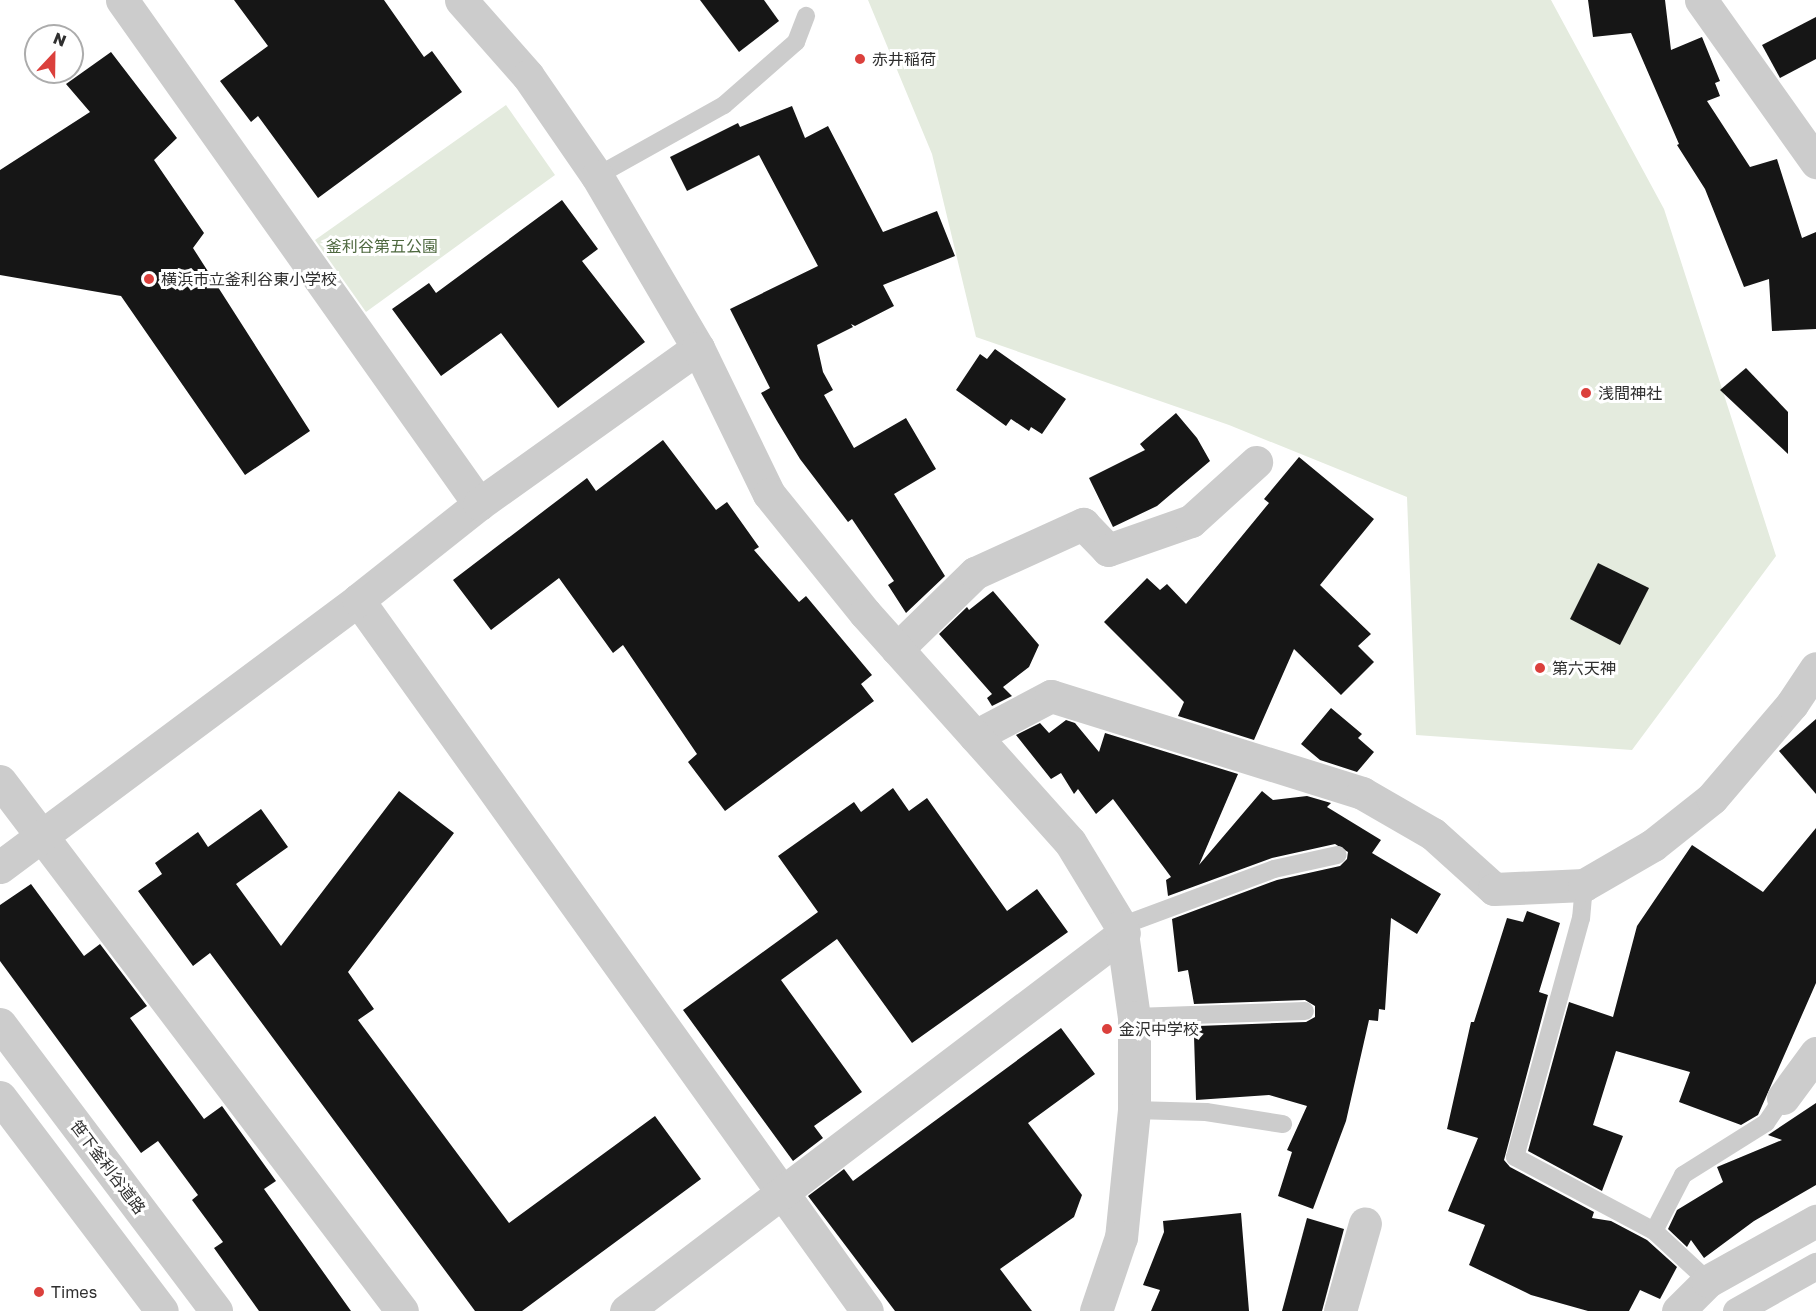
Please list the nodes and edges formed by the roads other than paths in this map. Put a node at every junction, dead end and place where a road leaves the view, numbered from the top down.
1 (122, 0) edge
2 (461, 0) edge
3 (1701, 0) edge
4 (806, 16) dead end
5 (1816, 162) edge
6 (597, 176) junction
7 (698, 348) junction
8 (1256, 462) dead end
9 (479, 504) junction
10 (358, 600) junction
11 (897, 649) junction
12 (1816, 668) edge
13 (975, 736) junction
14 (0, 781) edge
15 (41, 836) junction
16 (1337, 855) dead end
17 (0, 867) edge
18 (1584, 885) junction
19 (1122, 930) junction
20 (1305, 1011) dead end
21 (1134, 1017) junction
22 (0, 1024) edge
23 (1816, 1053) edge
24 (0, 1097) edge
25 (1783, 1098) joint
26 (1134, 1110) junction
27 (1283, 1124) dead end
28 (783, 1194) junction
29 (1816, 1221) edge
30 (1365, 1223) dead end
31 (1654, 1231) junction
32 (1816, 1266) edge
33 (1708, 1281) junction
34 (162, 1311) edge
35 (216, 1311) edge
36 (402, 1311) edge
37 (626, 1311) edge
38 (867, 1311) edge
39 (1096, 1311) edge
40 (1340, 1311) edge
41 (1678, 1311) edge
42 (1736, 1311) edge

1 - 9 street
2 - 6 street
3 - 5 street
4 - 6 lane
6 - 7 street
7 - 9 street
7 - 11 street
8 - 11 street
9 - 10 street
10 - 15 street
10 - 28 street
11 - 13 street
12 - 18 street
13 - 18 street
13 - 19 street
14 - 15 street
15 - 17 street
15 - 36 street
16 - 19 lane
18 - 31 lane
19 - 21 street
19 - 28 street
20 - 21 lane
21 - 26 street
22 - 35 street, 笹下釜利谷道路
23 - 25 street
24 - 34 street
25 - 31 lane
26 - 27 lane
26 - 39 street
28 - 37 street
28 - 38 street
29 - 33 street
30 - 40 street
31 - 33 lane
32 - 42 street
33 - 41 street

